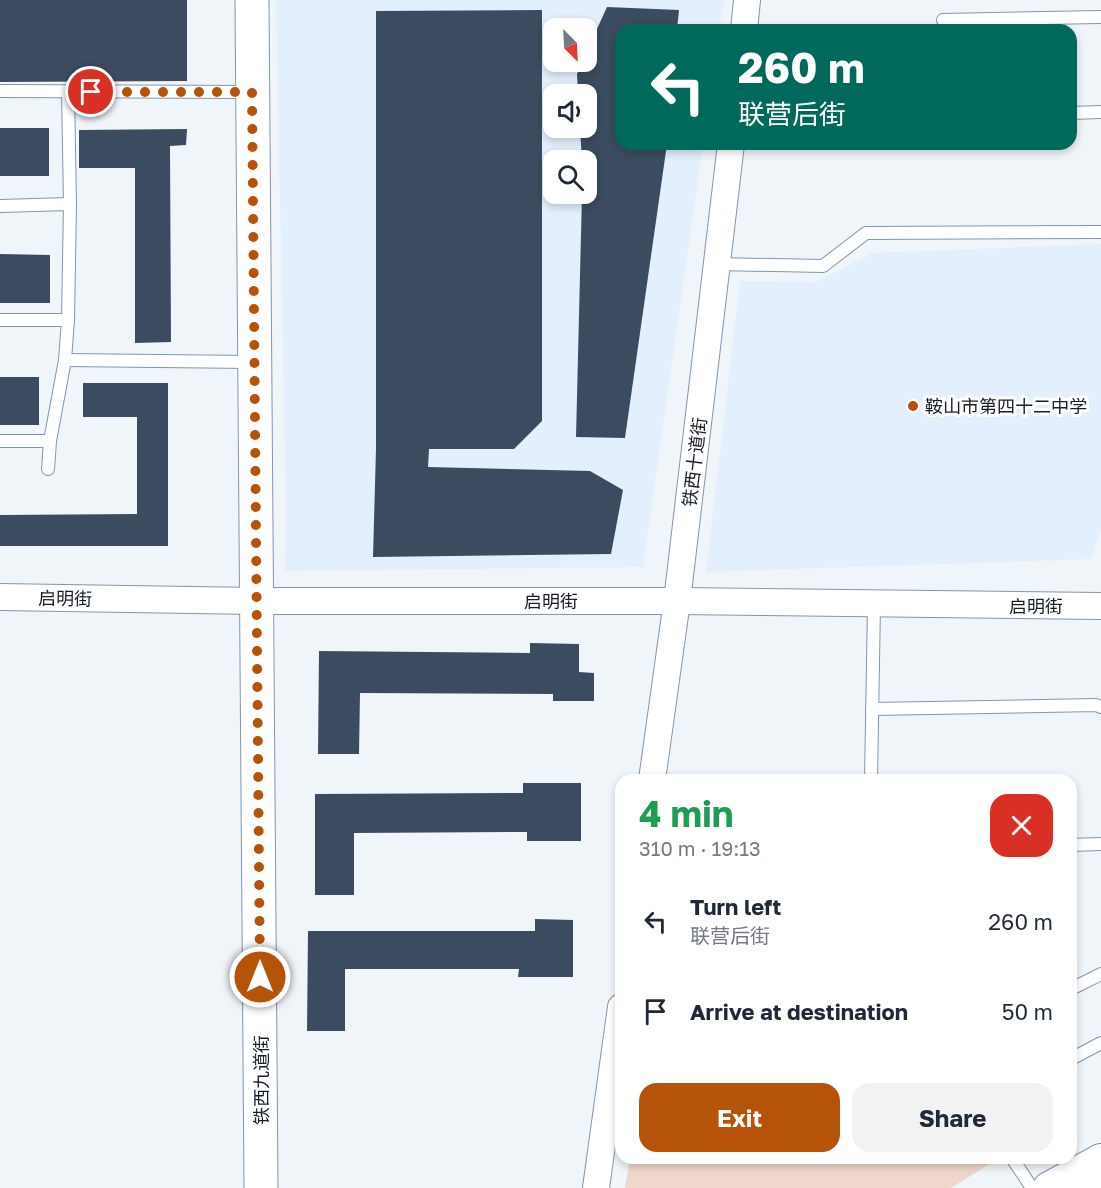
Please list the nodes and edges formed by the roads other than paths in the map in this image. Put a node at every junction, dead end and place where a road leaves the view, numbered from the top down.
1 (252, 0) edge
2 (747, 0) edge
3 (1101, 17) edge
4 (943, 20) dead end
5 (745, 24) edge
6 (0, 91) edge
7 (68, 91) junction
8 (252, 92) junction
9 (1101, 112) edge
10 (1077, 113) edge
11 (730, 150) edge
12 (70, 204) junction
13 (0, 206) edge
14 (1101, 232) edge
15 (717, 264) junction
16 (0, 320) edge
17 (68, 320) junction
18 (64, 360) junction
19 (255, 362) junction
20 (0, 441) edge
21 (50, 441) junction
22 (48, 469) dead end
23 (0, 597) edge
24 (257, 601) junction
25 (677, 601) junction
26 (874, 604) junction
27 (1101, 606) edge
28 (1101, 707) edge
29 (872, 709) junction
30 (653, 774) edge
31 (871, 774) edge
32 (1101, 844) edge
33 (1077, 845) edge
34 (1101, 974) edge
35 (1077, 986) edge
36 (1101, 1043) edge
37 (615, 1050) edge
38 (1077, 1056) edge
39 (1100, 1161) edge
40 (1016, 1164) edge
41 (261, 1188) edge
42 (596, 1188) edge
43 (1032, 1188) edge
44 (1049, 1188) edge
45 (1081, 1188) edge

1 - 8 main road, 铁西九道街
2 - 5 street
3 - 4 lane
6 - 7 lane
7 - 8 lane
7 - 12 lane
8 - 19 main road, 铁西九道街
9 - 10 lane
11 - 15 street, 铁西十道街
12 - 13 lane
12 - 17 lane
14 - 15 lane
15 - 25 street, 铁西十道街
16 - 17 lane
17 - 18 lane
18 - 19 lane
18 - 21 lane
19 - 24 main road, 铁西九道街
20 - 21 lane
21 - 22 lane
23 - 24 street, 启明街
24 - 25 street, 启明街
24 - 41 main road, 铁西九道街
25 - 26 street, 启明街
25 - 30 street, 铁西十道街
26 - 27 street, 启明街
26 - 29 lane
28 - 29 lane
29 - 31 lane
32 - 33 lane
34 - 35 lane
36 - 38 lane
37 - 42 street
39 - 44 street
39 - 45 main road
40 - 43 lane

